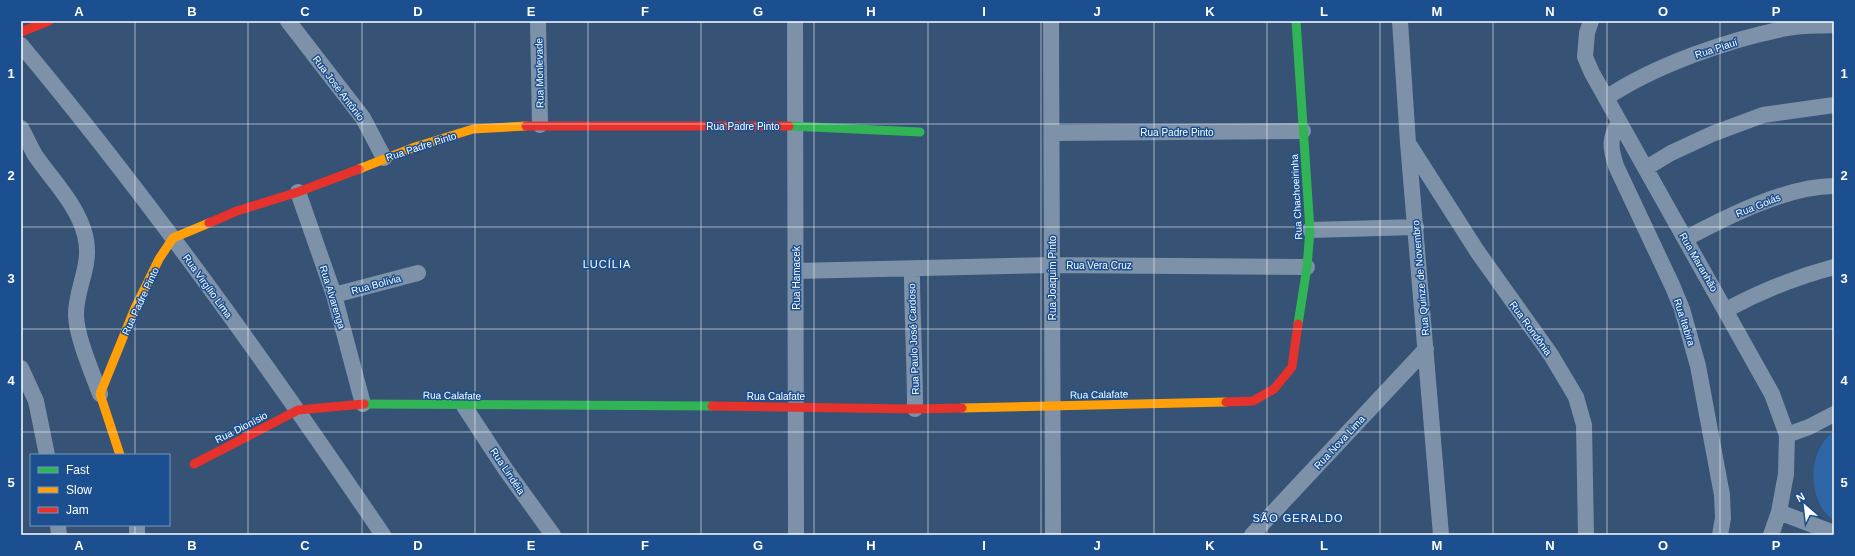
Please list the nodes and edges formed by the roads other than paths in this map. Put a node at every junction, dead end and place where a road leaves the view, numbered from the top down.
1 (49, 21) edge
2 (288, 21) edge
3 (538, 21) edge
4 (795, 21) edge
5 (1051, 21) edge
6 (1296, 21) edge
7 (1400, 21) edge
8 (1591, 21) edge
9 (1834, 25) edge
10 (21, 32) edge
11 (21, 45) edge
12 (1606, 98) junction
13 (1834, 105) edge
14 (1619, 122) junction
15 (540, 125) junction
16 (796, 126) junction
17 (21, 128) edge
18 (1303, 131) junction
19 (920, 132) dead end
20 (1052, 133) junction
21 (1408, 143) junction
22 (384, 158) junction
23 (1646, 168) junction
24 (1834, 186) edge
25 (298, 192) junction
26 (1416, 227) junction
27 (1310, 230) junction
28 (173, 238) junction
29 (1686, 239) junction
30 (1052, 265) junction
31 (1307, 267) junction
32 (1834, 267) edge
33 (912, 270) junction
34 (796, 271) junction
35 (418, 273) dead end
36 (334, 295) junction
37 (1726, 310) junction
38 (1426, 349) junction
39 (21, 368) edge
40 (100, 394) junction
41 (1253, 401) joint
42 (363, 404) junction
43 (464, 406) junction
44 (1051, 406) junction
45 (796, 407) junction
46 (915, 409) junction
47 (298, 410) junction
48 (1834, 414) edge
49 (1787, 435) junction
50 (47, 454) edge
51 (120, 454) edge
52 (194, 464) dead end
53 (1780, 512) junction
54 (1834, 533) edge
55 (384, 535) edge
56 (553, 535) edge
57 (796, 535) edge
58 (1053, 535) edge
59 (1252, 535) edge
60 (1440, 535) edge
61 (1586, 535) edge
62 (1720, 535) edge
63 (1771, 535) edge

1 - 10 street
2 - 22 street, Rua José Antônio
3 - 15 street, Rua Monlevade
4 - 16 street, Rua Hamacek
5 - 20 street, Rua Joaquim Pinto
6 - 18 street, Rua Chachoeirinha
7 - 21 street, Rua Quinze de Novembro
8 - 12 street, Rua Maranhão
9 - 12 street, Rua Piauí
11 - 28 street, Rua Virgílio Lima
12 - 14 street, Rua Maranhão
13 - 23 street
14 - 23 street, Rua Maranhão
14 - 62 street, Rua Itabira
15 - 16 street, Rua Padre Pinto
15 - 22 street, Rua Padre Pinto
16 - 19 street, Rua Padre Pinto
16 - 34 street, Rua Hamacek
17 - 40 street
18 - 20 street, Rua Padre Pinto
18 - 27 street, Rua Chachoeirinha
20 - 30 street, Rua Joaquim Pinto
21 - 26 street, Rua Quinze de Novembro
21 - 61 street, Rua Rondônia
22 - 25 street, Rua Padre Pinto
23 - 29 street, Rua Maranhão
24 - 29 street, Rua Goiás
25 - 28 street, Rua Padre Pinto
25 - 36 street, Rua Alvarenga
26 - 27 street
26 - 38 street, Rua Quinze de Novembro
27 - 31 street, Rua Chachoeirinha
28 - 40 street, Rua Padre Pinto
28 - 47 street, Rua Virgílio Lima
29 - 37 street, Rua Maranhão
30 - 31 street, Rua Vera Cruz
30 - 33 street, Rua Vera Cruz
30 - 44 street, Rua Joaquim Pinto
31 - 41 street, Rua Chachoeirinha
32 - 37 street
33 - 34 street, Rua Vera Cruz
33 - 46 street, Rua Paulo José Cardoso
34 - 45 street, Rua Hamacek
35 - 36 street, Rua Bolívia
36 - 42 street, Rua Alvarenga
37 - 49 street, Rua Maranhão
38 - 59 street, Rua Nova Lima
38 - 60 street, Rua Quinze de Novembro
39 - 50 street
40 - 51 street
41 - 44 street, Rua Calafate
42 - 43 street, Rua Calafate
42 - 47 street, Rua Calafate
43 - 45 street, Rua Calafate
43 - 56 street, Rua Lindéia
44 - 46 street, Rua Calafate
44 - 58 street, Rua Joaquim Pinto
45 - 46 street, Rua Calafate
45 - 57 street, Rua Hamacek
47 - 52 street, Rua Dionísio
47 - 55 street, Rua Virgílio Lima
48 - 49 street
49 - 53 street, Rua Maranhão
53 - 54 street
53 - 63 street, Rua Maranhão

